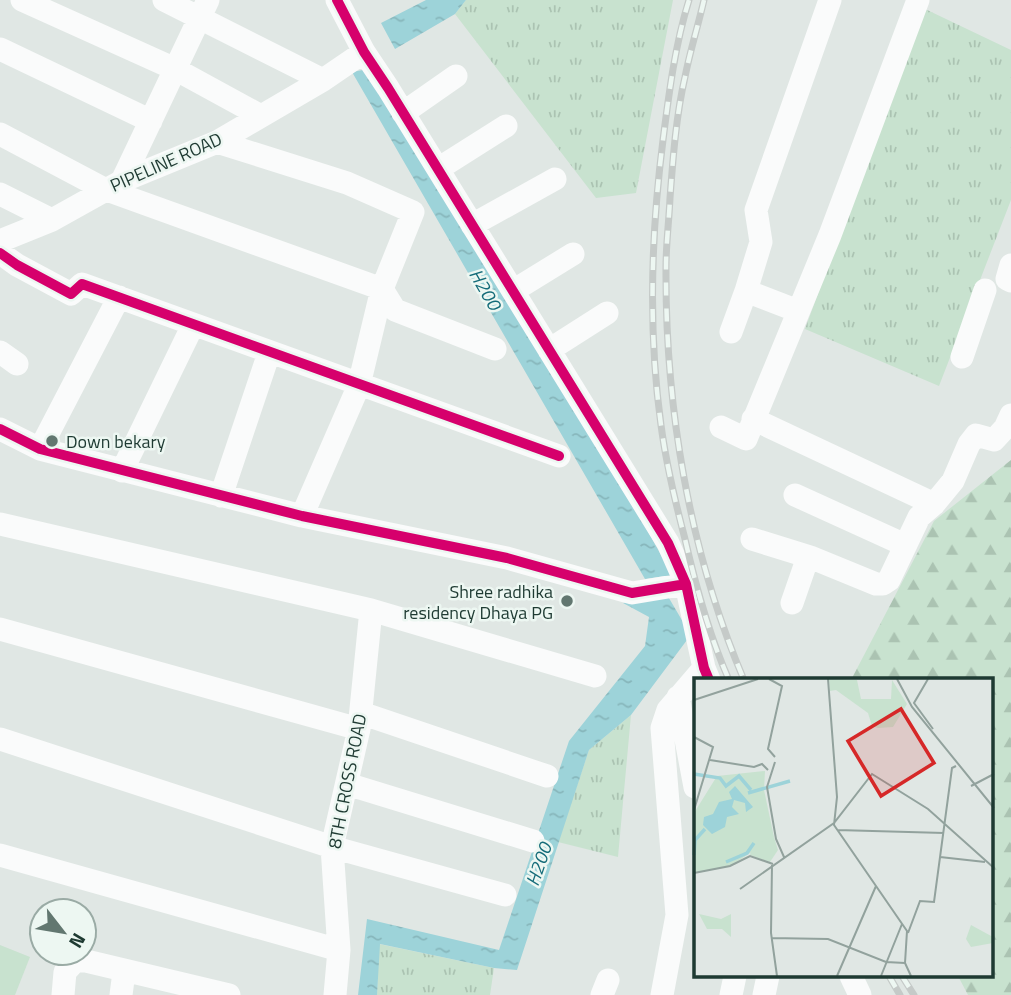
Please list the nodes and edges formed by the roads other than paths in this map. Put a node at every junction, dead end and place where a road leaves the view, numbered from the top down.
1 (22, 0) edge
2 (164, 0) edge
3 (337, 0) edge
4 (830, 0) edge
5 (918, 0) edge
6 (204, 9) edge
7 (0, 49) edge
8 (364, 52) junction
9 (175, 69) junction
10 (456, 76) dead end
11 (323, 80) junction
12 (403, 113) junction
13 (261, 116) junction
14 (151, 121) junction
15 (506, 126) dead end
16 (0, 134) edge
17 (217, 142) junction
18 (438, 169) junction
19 (555, 179) dead end
20 (113, 185) junction
21 (0, 194) edge
22 (52, 220) junction
23 (472, 225) junction
24 (0, 241) edge
25 (0, 253) edge
26 (573, 254) dead end
27 (1011, 265) edge
28 (1011, 281) edge
29 (382, 289) junction
30 (985, 290) dead end
31 (513, 291) junction
32 (746, 291) junction
33 (120, 297) junction
34 (798, 311) junction
35 (607, 313) dead end
36 (193, 326) junction
37 (731, 332) dead end
38 (495, 349) dead end
39 (549, 350) junction
40 (270, 353) junction
41 (962, 358) dead end
42 (359, 385) junction
43 (1011, 415) edge
44 (753, 419) junction
45 (721, 427) dead end
46 (0, 429) edge
47 (40, 449) junction
48 (559, 456) dead end
49 (122, 471) junction
50 (795, 495) dead end
51 (221, 496) junction
52 (934, 504) junction
53 (302, 516) junction
54 (0, 524) edge
55 (752, 539) dead end
56 (905, 545) junction
57 (808, 556) junction
58 (686, 584) junction
59 (792, 603) dead end
60 (371, 610) junction
61 (0, 629) edge
62 (706, 674) edge
63 (595, 676) dead end
64 (694, 683) edge
65 (678, 696) junction
66 (360, 721) junction
67 (0, 739) edge
68 (547, 776) dead end
69 (694, 782) edge
70 (347, 784) junction
71 (533, 841) dead end
72 (332, 847) junction
73 (0, 855) edge
74 (505, 895) dead end
75 (339, 950) junction
76 (124, 972) junction
77 (852, 978) edge
78 (63, 995) edge
79 (121, 995) edge
80 (229, 995) edge
81 (335, 995) edge
82 (662, 995) edge
83 (860, 995) edge

1 - 9 street
2 - 6 street
3 - 8 street
4 - 32 street
5 - 34 street
6 - 9 street
6 - 11 street
7 - 14 street
8 - 11 street, PIPELINE ROAD
8 - 12 street
9 - 13 street
9 - 14 street
10 - 12 street
11 - 13 street, PIPELINE ROAD
12 - 18 street
13 - 17 street, PIPELINE ROAD
14 - 20 street
15 - 18 street
16 - 20 street
17 - 20 street, PIPELINE ROAD
17 - 29 street
18 - 23 street
19 - 23 street
20 - 22 street, PIPELINE ROAD
20 - 29 street
21 - 22 street
22 - 24 street, PIPELINE ROAD
23 - 31 street
25 - 33 street
26 - 31 street
27 - 28 street
29 - 38 street
29 - 42 street
30 - 41 street
31 - 39 street
32 - 34 street
32 - 37 street
33 - 36 street
33 - 47 street
34 - 44 street
35 - 39 street
36 - 40 street
36 - 49 street
39 - 58 street
40 - 42 street
40 - 51 street
42 - 48 street
42 - 53 street
43 - 52 street
44 - 45 street
44 - 52 street
46 - 47 street
47 - 49 street
49 - 51 street
50 - 56 street
51 - 53 street
52 - 56 street
53 - 58 street
54 - 60 street
55 - 57 street
56 - 57 street
57 - 59 street
58 - 62 street
60 - 63 street
60 - 66 street, 8TH CROSS ROAD
61 - 66 street
64 - 65 street
65 - 69 street
65 - 82 street
66 - 68 street
66 - 70 street, 8TH CROSS ROAD
67 - 72 street
70 - 71 street
70 - 72 street, 8TH CROSS ROAD
72 - 74 street
72 - 75 street, 8TH CROSS ROAD
73 - 75 street
75 - 81 street, 8TH CROSS ROAD
76 - 78 street
76 - 79 street
76 - 80 street
77 - 83 street

